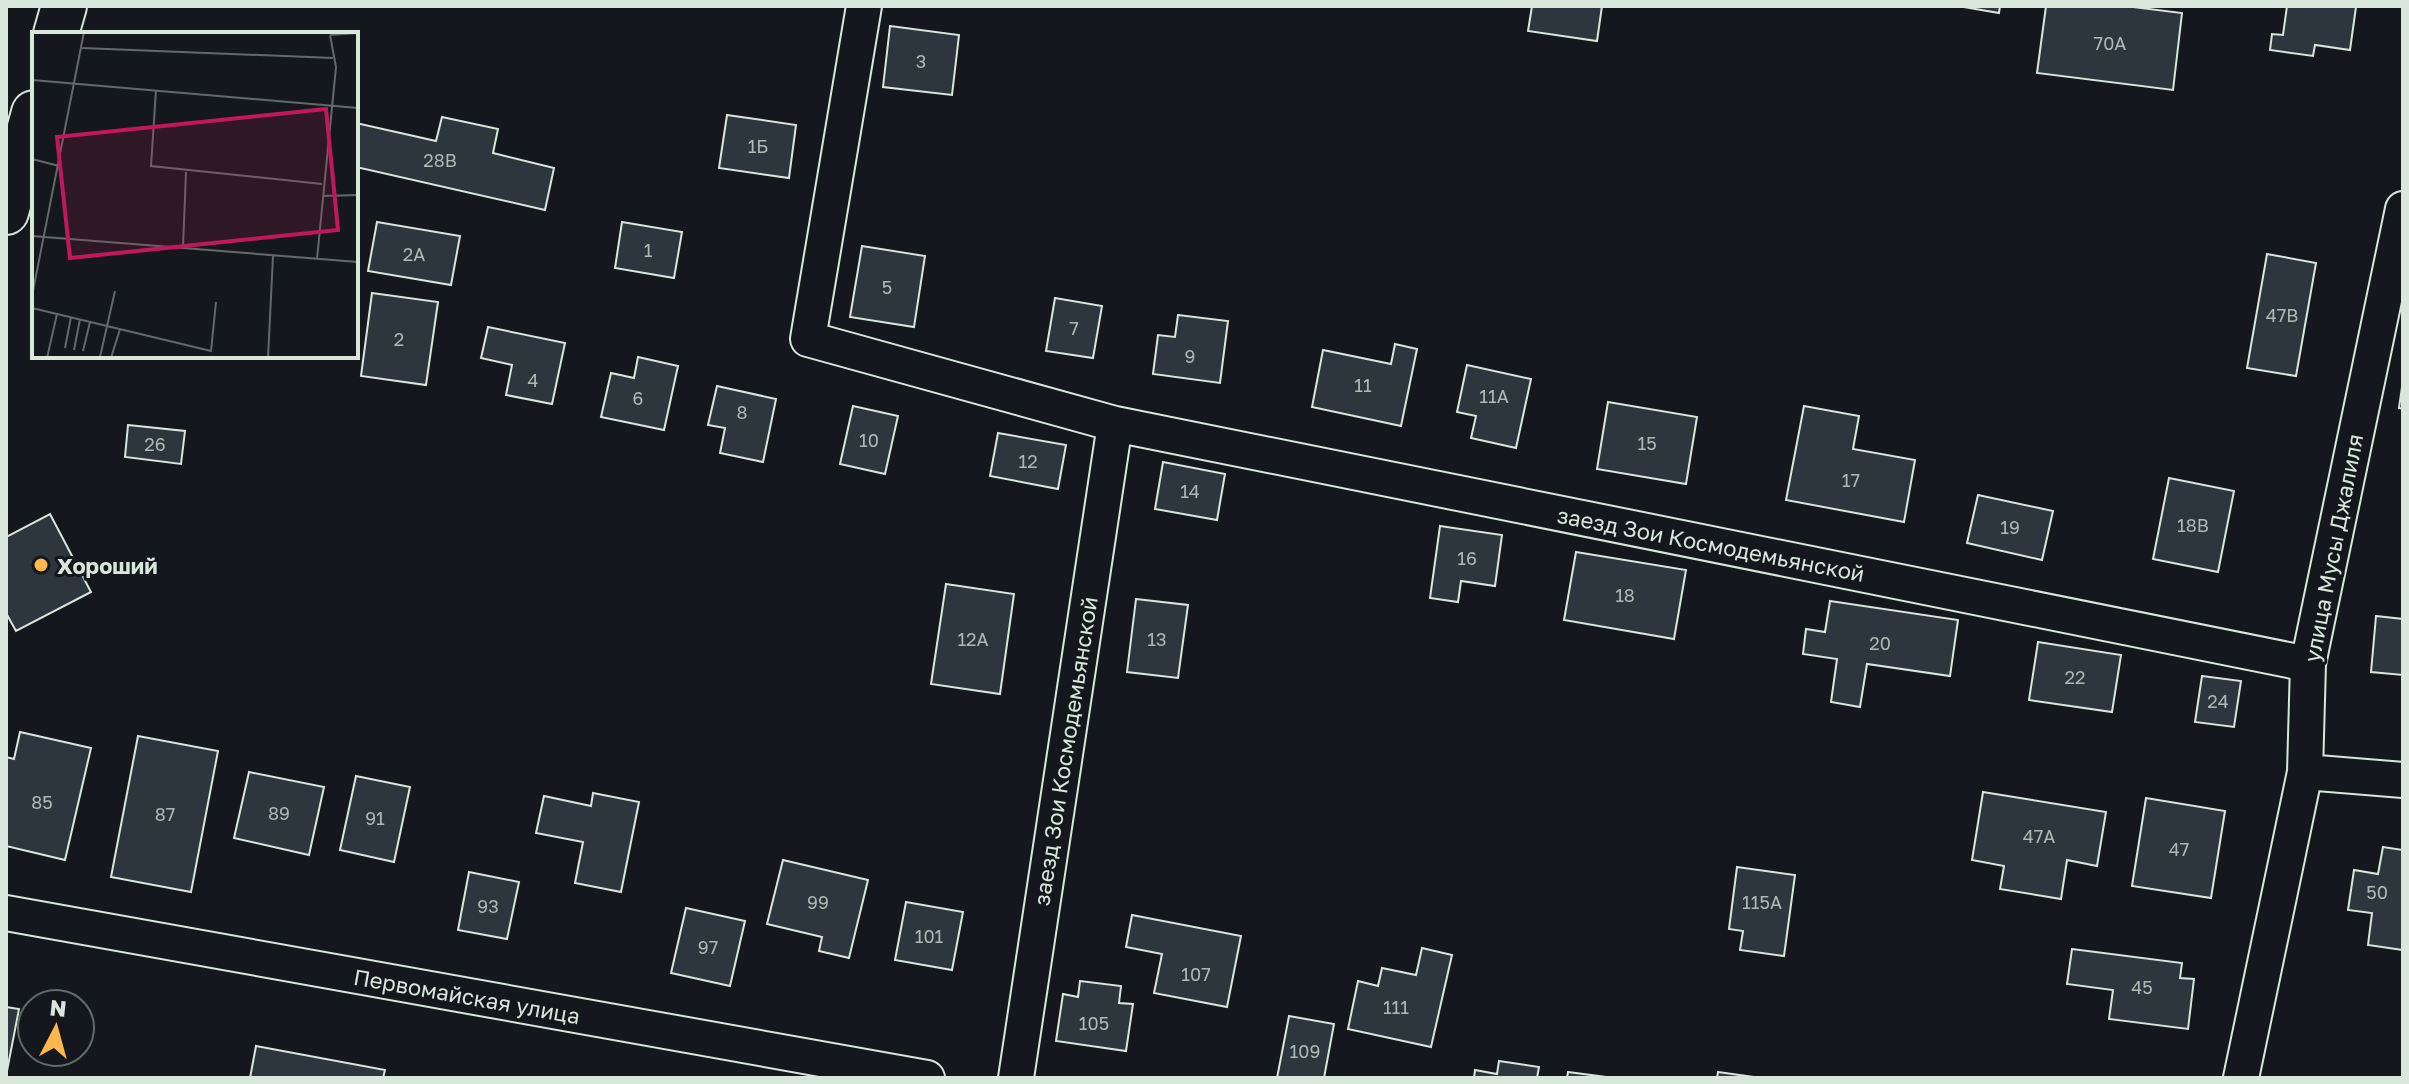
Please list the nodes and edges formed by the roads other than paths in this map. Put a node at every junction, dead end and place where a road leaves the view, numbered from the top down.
1 (64, 6) edge
2 (864, 6) edge
3 (57, 32) edge
4 (32, 120) edge
5 (2403, 209) edge
6 (6, 212) edge
7 (1115, 424) junction
8 (2308, 664) junction
9 (2305, 772) junction
10 (2403, 780) edge
11 (6, 913) edge
12 (927, 1078) edge
13 (1016, 1078) edge
14 (2241, 1078) edge

1 - 3 street
2 - 7 street, заезд Зои Космодемьянской
4 - 6 street
5 - 8 street, улица Мусы Джалиля
7 - 8 street, заезд Зои Космодемьянской
7 - 13 street, заезд Зои Космодемьянской
8 - 9 street, улица Мусы Джалиля
9 - 10 street
9 - 14 street, улица Мусы Джалиля
11 - 12 street, Первомайская улица

